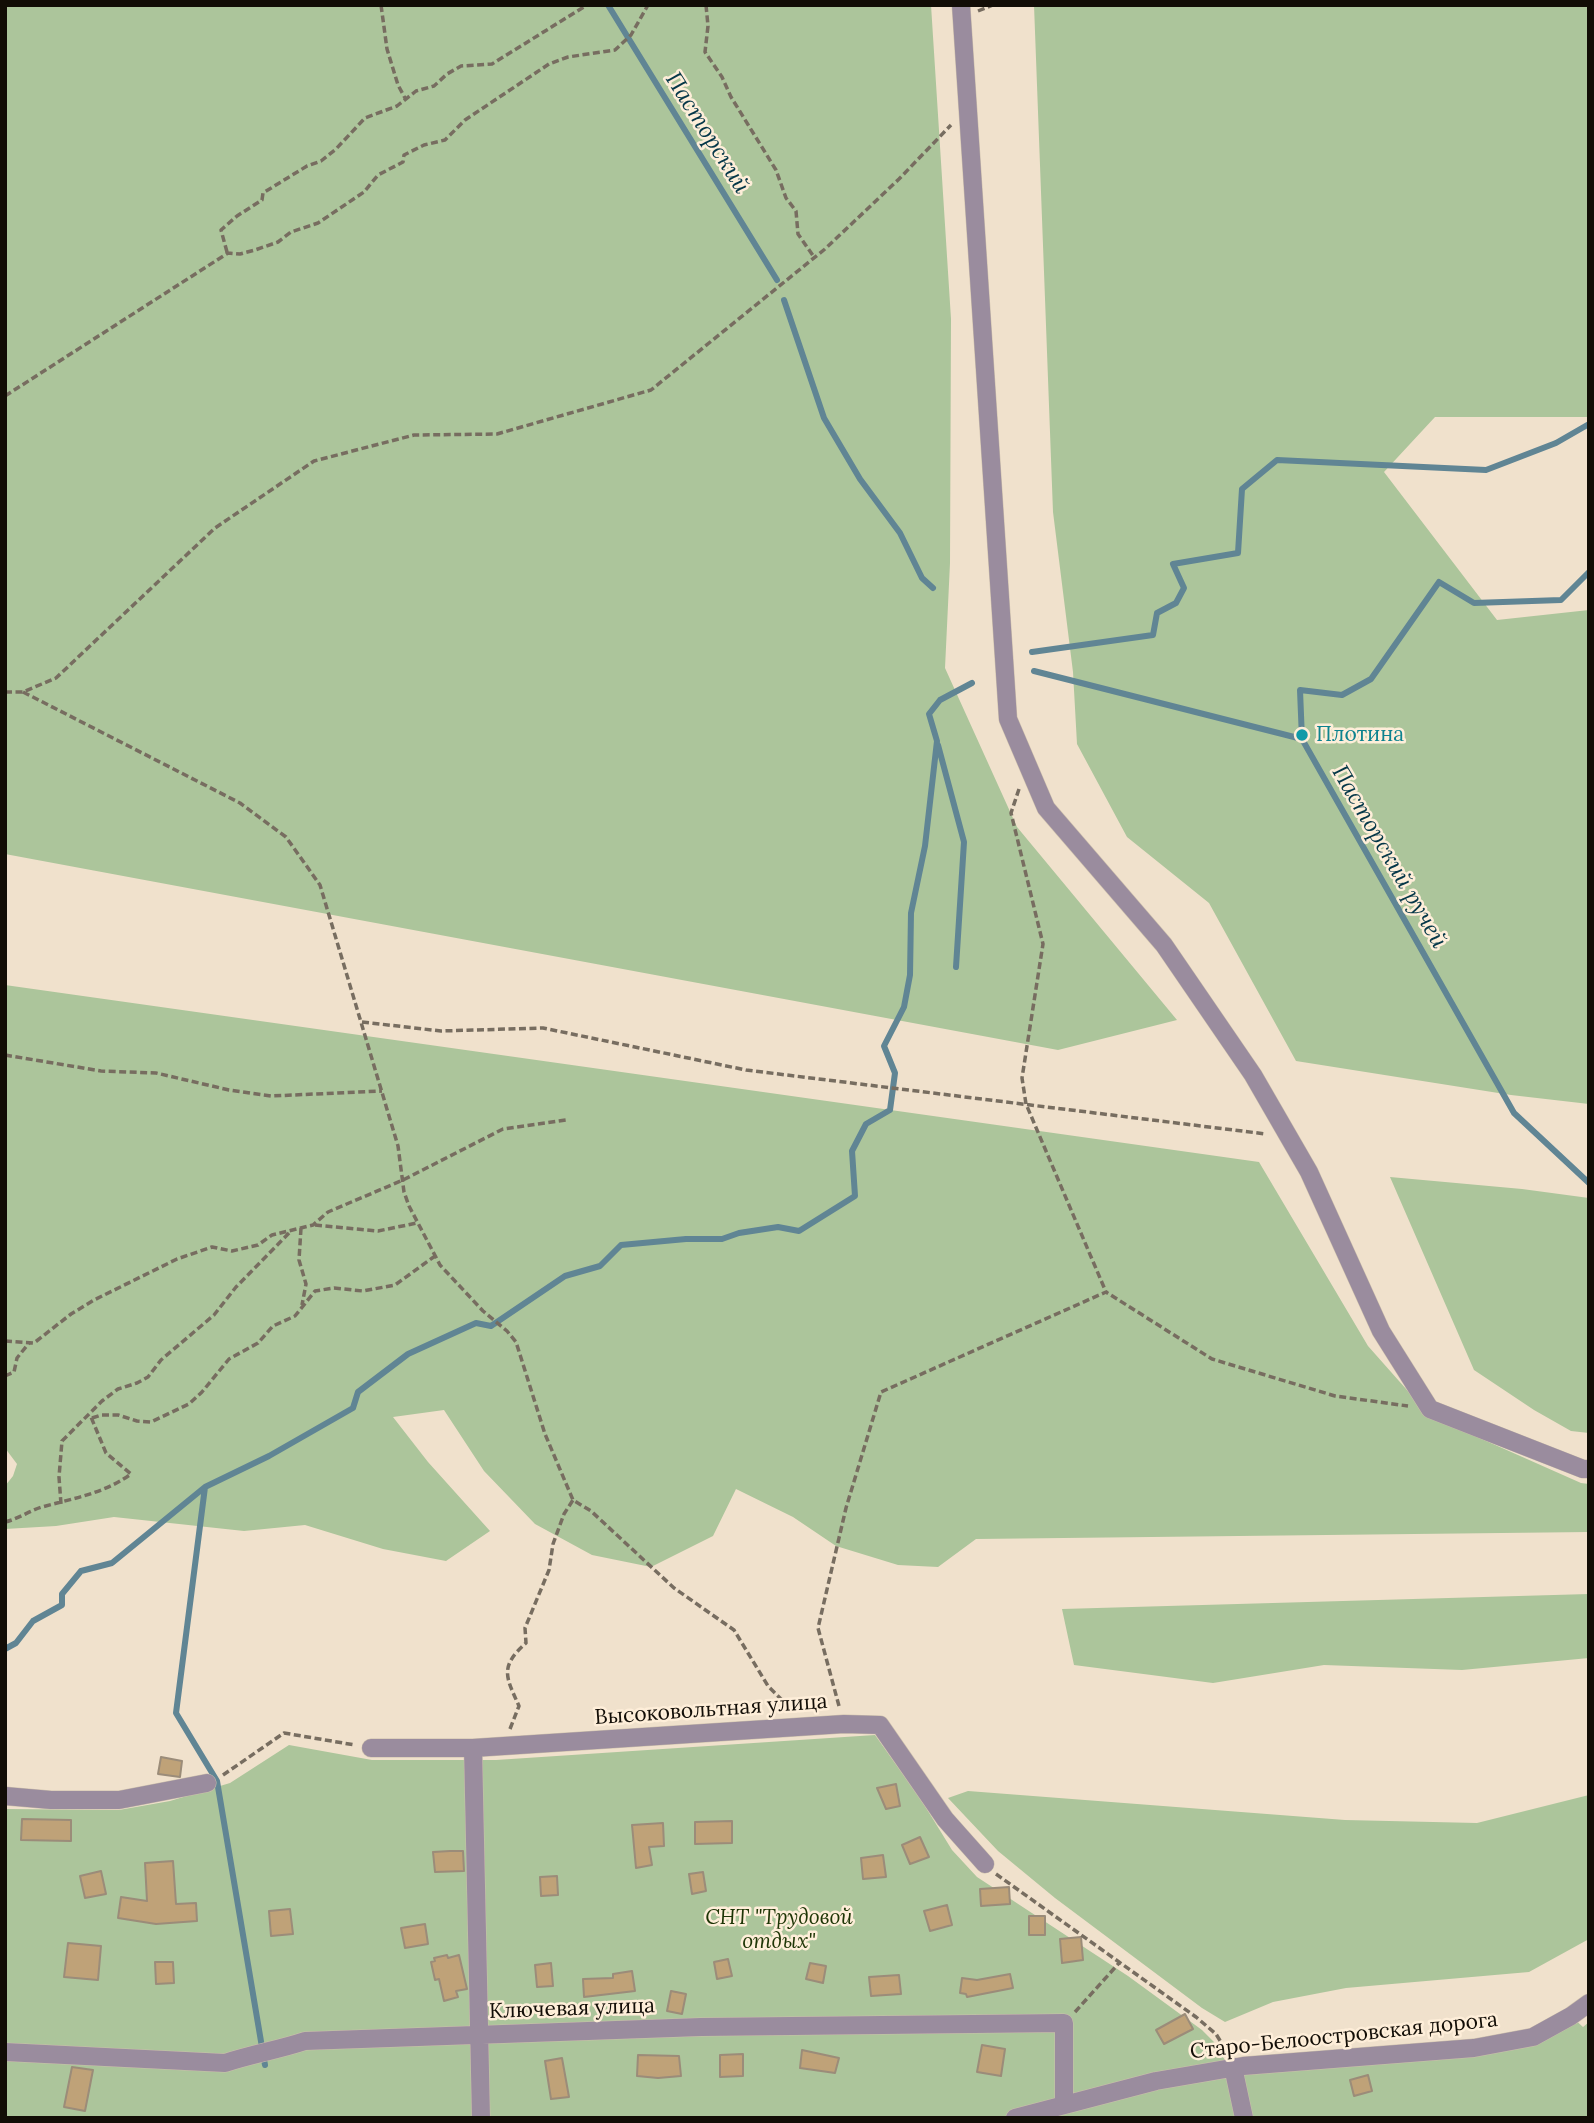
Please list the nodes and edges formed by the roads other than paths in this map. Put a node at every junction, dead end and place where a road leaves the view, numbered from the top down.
1 (961, 5) edge
2 (1589, 1469) edge
3 (371, 1748) road end
4 (473, 1748) junction
5 (214, 1779) road end
6 (5, 1796) edge
7 (985, 1864) road end
8 (1589, 2003) edge
9 (480, 2035) junction
10 (5, 2052) edge
11 (1233, 2067) junction
12 (1064, 2104) junction
13 (481, 2118) edge
14 (1015, 2118) edge
15 (1244, 2118) edge

1 - 2 street
3 - 4 street, Высоковольтная улица
4 - 7 street, Высоковольтная улица
4 - 9 street
5 - 6 street
8 - 11 street, Старо-Белоостровская дорога
9 - 10 street, Ключевая улица
9 - 12 street, Ключевая улица
9 - 13 street
11 - 12 street, Старо-Белоостровская дорога
11 - 15 street
12 - 14 street, Старо-Белоостровская дорога

